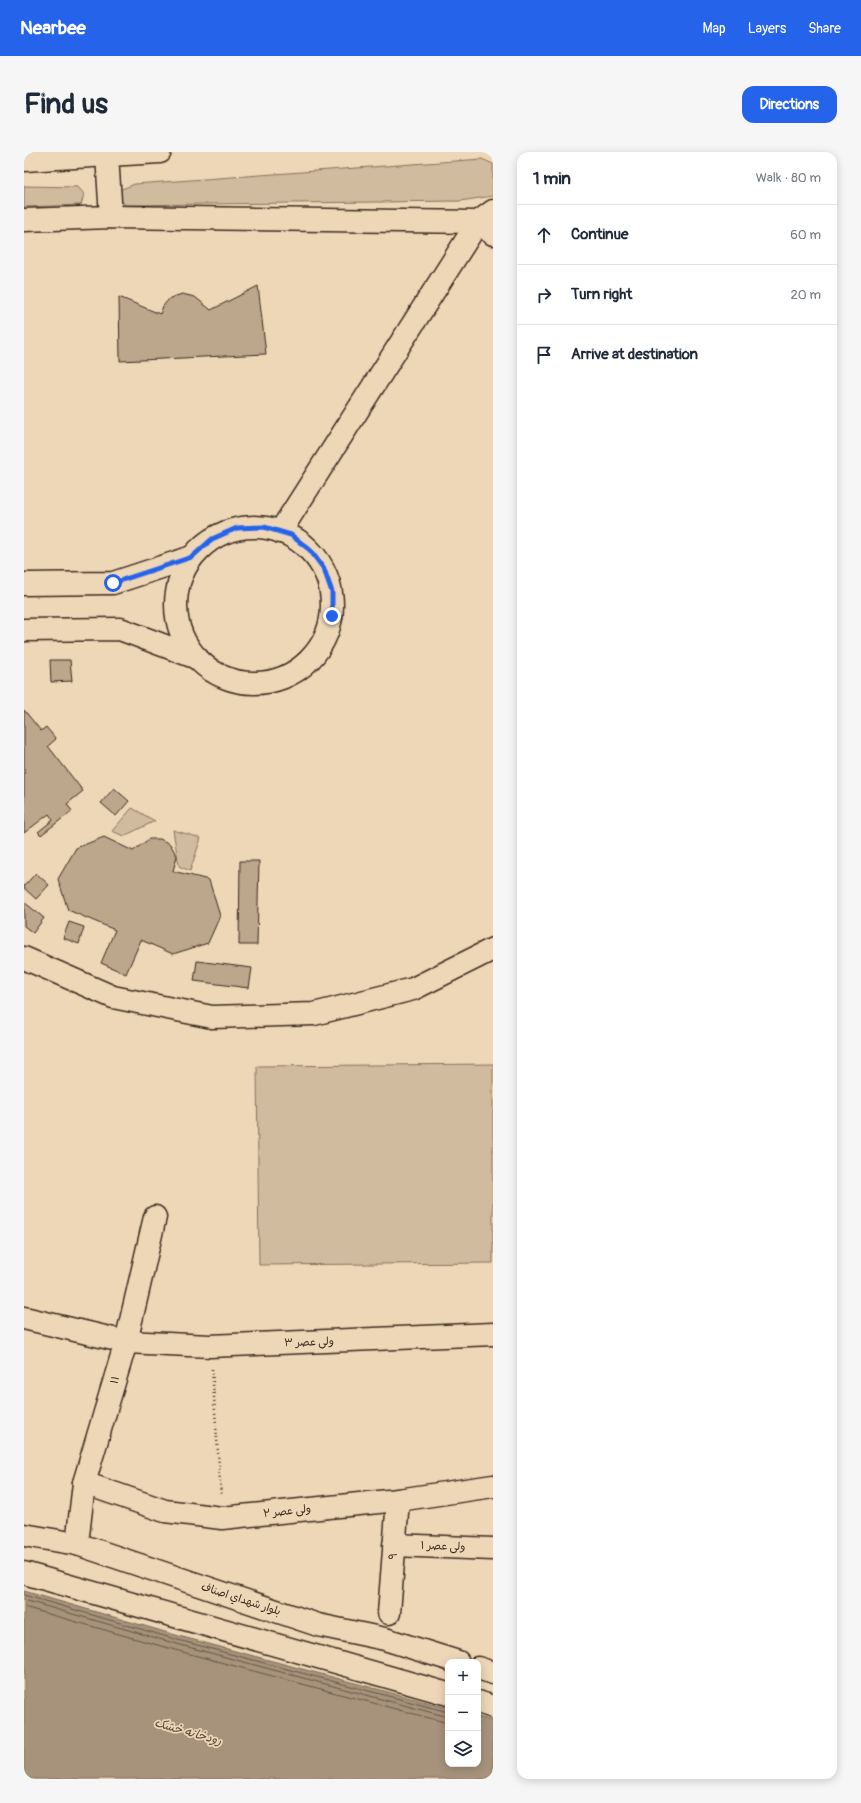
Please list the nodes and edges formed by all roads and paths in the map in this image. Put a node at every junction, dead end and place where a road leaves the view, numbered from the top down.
1 (160, 152) edge
2 (107, 155) junction
3 (24, 160) edge
4 (111, 217) junction
5 (24, 220) edge
6 (488, 222) edge
7 (280, 532) junction
8 (192, 557) junction
9 (24, 584) edge
10 (24, 630) edge
11 (196, 658) junction
12 (493, 949) edge
13 (24, 958) edge
14 (155, 1217) dead end
15 (24, 1318) edge
16 (493, 1334) edge
17 (126, 1342) junction
18 (210, 1346) junction
19 (84, 1483) junction
20 (493, 1486) edge
21 (398, 1500) junction
22 (222, 1518) junction
23 (24, 1535) edge
24 (77, 1544) junction
25 (394, 1545) junction
26 (493, 1549) edge
27 (24, 1573) edge
28 (389, 1613) dead end
29 (448, 1659) edge
30 (481, 1669) edge
31 (493, 1673) edge
32 (445, 1693) edge
33 (481, 1703) edge
34 (493, 1706) edge

1 - 2 street
2 - 3 street
2 - 4 street
4 - 5 street
4 - 6 street
6 - 7 street
7 - 8 street
7 - 11 street
8 - 9 street
8 - 11 street
10 - 11 street
12 - 13 street
14 - 17 street, ۱۱
15 - 17 street, ولی عصر ۳
16 - 18 street, ولی عصر ۳
17 - 18 street, ولی عصر ۳
17 - 19 street, ۱۱
18 - 22 path
19 - 22 street, ولی عصر ۲
19 - 24 street, ۱۱
20 - 21 street, ولی عصر ۲
21 - 22 street, ولی عصر ۲
21 - 25 street, ۹
23 - 24 street, بلوار شهداي اصناف
24 - 29 street, بلوار شهداي اصناف
25 - 26 street, ولی عصر ۱
25 - 28 street, ۹
27 - 32 street
30 - 31 street
33 - 34 street

